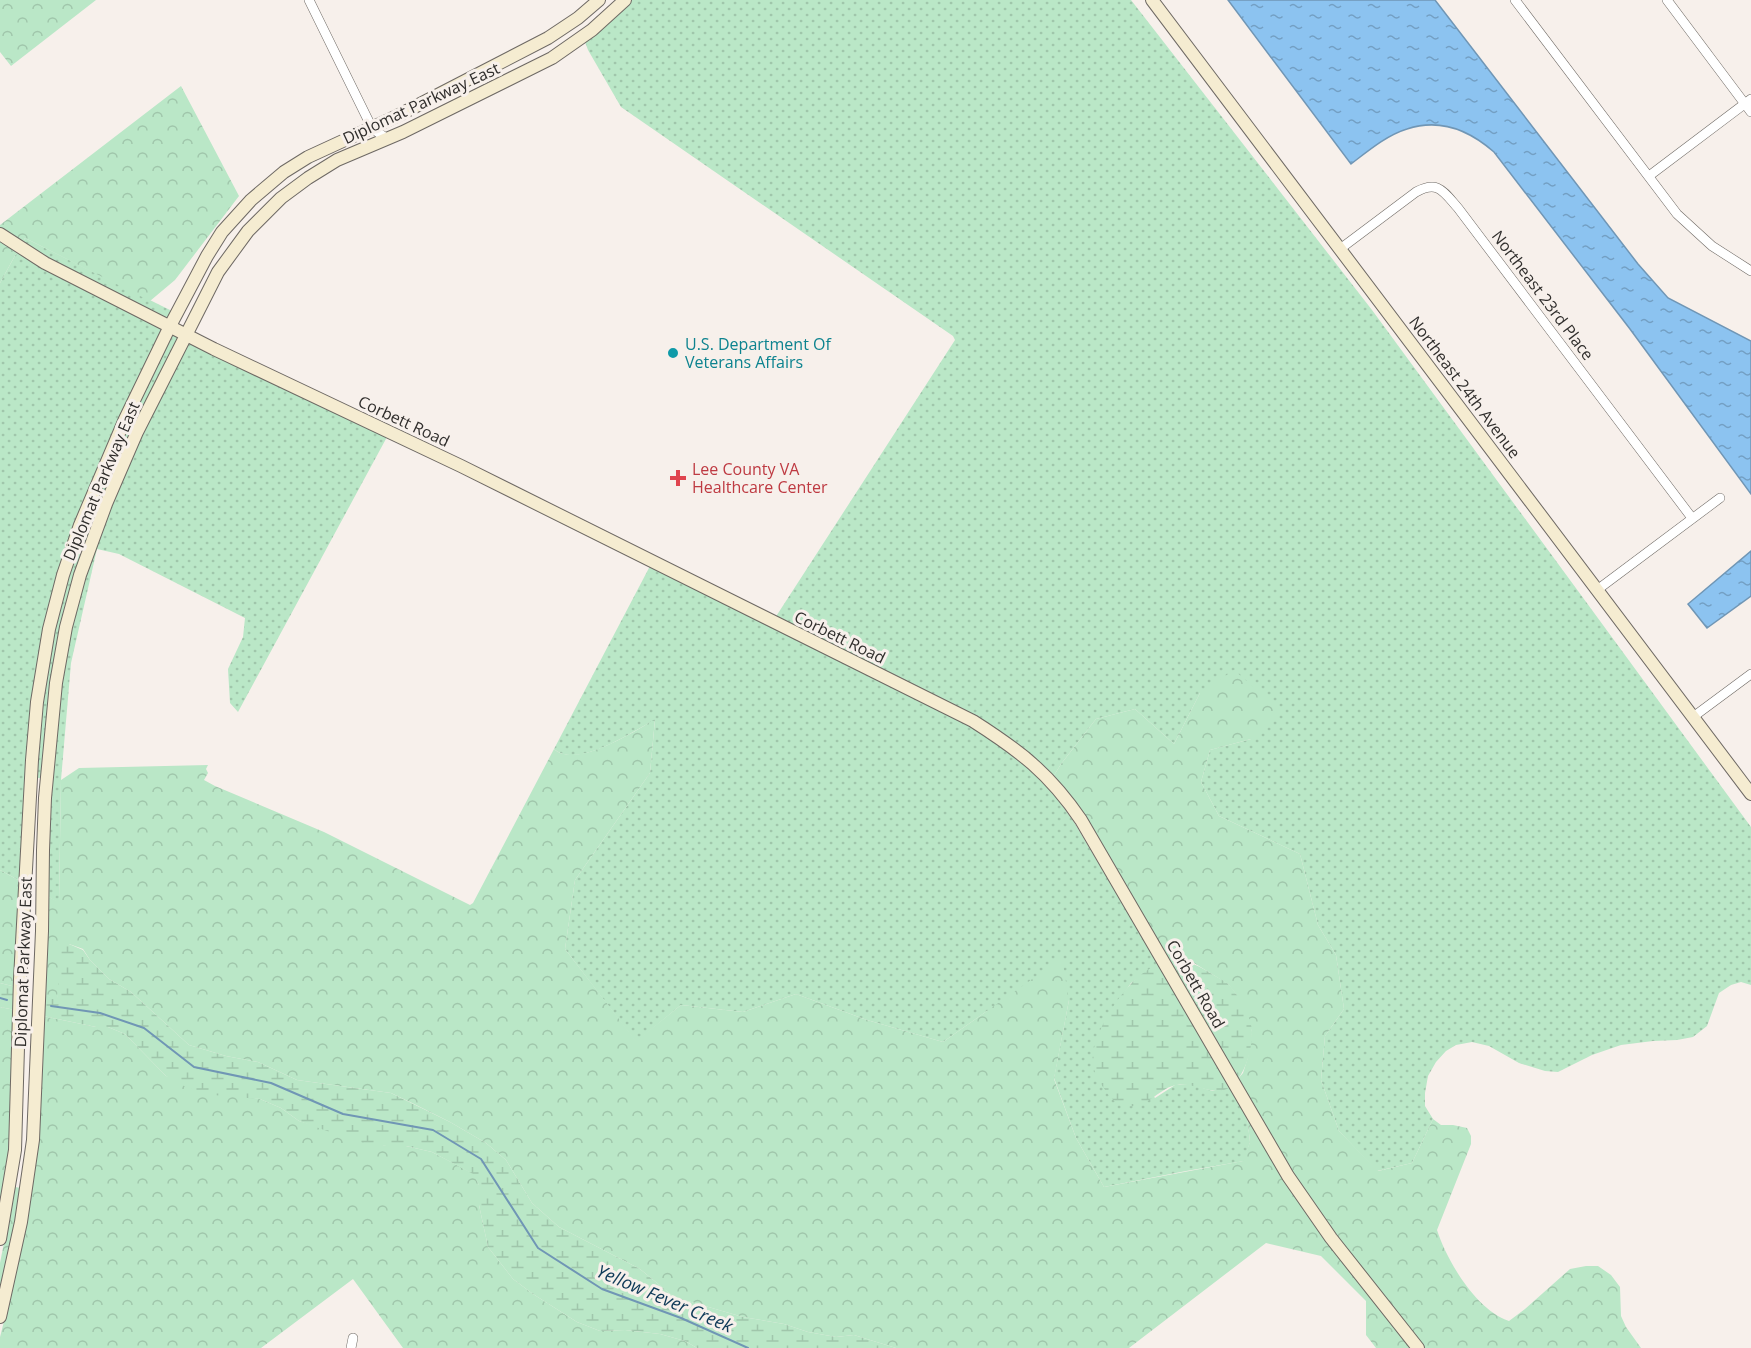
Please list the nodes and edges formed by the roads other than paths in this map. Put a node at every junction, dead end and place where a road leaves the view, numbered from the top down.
1 (309, 0) edge
2 (599, 0) edge
3 (625, 0) edge
4 (1152, 0) edge
5 (1515, 0) edge
6 (1667, 0) edge
7 (1748, 101) edge
8 (1751, 112) edge
9 (372, 128) junction
10 (387, 139) junction
11 (368, 147) junction
12 (1649, 176) junction
13 (0, 234) edge
14 (1340, 249) junction
15 (1751, 271) edge
16 (170, 326) junction
17 (186, 335) junction
18 (1720, 498) dead end
19 (1692, 518) junction
20 (73, 546) junction
21 (88, 552) junction
22 (1597, 590) junction
23 (1751, 674) edge
24 (1693, 717) junction
25 (30, 788) junction
26 (46, 789) junction
27 (1751, 794) edge
28 (11, 1182) junction
29 (27, 1184) junction
30 (0, 1239) edge
31 (0, 1317) edge
32 (1418, 1348) edge

1 - 9 street
2 - 9 main road, Diplomat Parkway East
3 - 10 main road, Diplomat Parkway East
4 - 14 main road, Northeast 24th Avenue
5 - 12 street
6 - 7 street
7 - 8 street
7 - 12 street
9 - 10 street
9 - 11 street
9 - 16 main road, Diplomat Parkway East
10 - 11 main road, Diplomat Parkway East
11 - 17 main road, Diplomat Parkway East
12 - 15 street
13 - 16 main road, Corbett Road
14 - 19 street, Northeast 23rd Place
14 - 22 main road, Northeast 24th Avenue
16 - 17 main road, Corbett Road
16 - 20 main road, Diplomat Parkway East
17 - 21 main road, Diplomat Parkway East
17 - 32 main road, Corbett Road
18 - 19 street
19 - 22 street
20 - 21 main road
20 - 25 main road, Diplomat Parkway East
21 - 26 main road, Diplomat Parkway East
22 - 24 main road, Northeast 24th Avenue
23 - 24 street
24 - 27 main road, Northeast 24th Avenue
25 - 26 main road
25 - 28 main road, Diplomat Parkway East
26 - 29 main road, Diplomat Parkway East
28 - 29 main road
28 - 30 main road, Diplomat Parkway East
29 - 31 main road, Diplomat Parkway East

